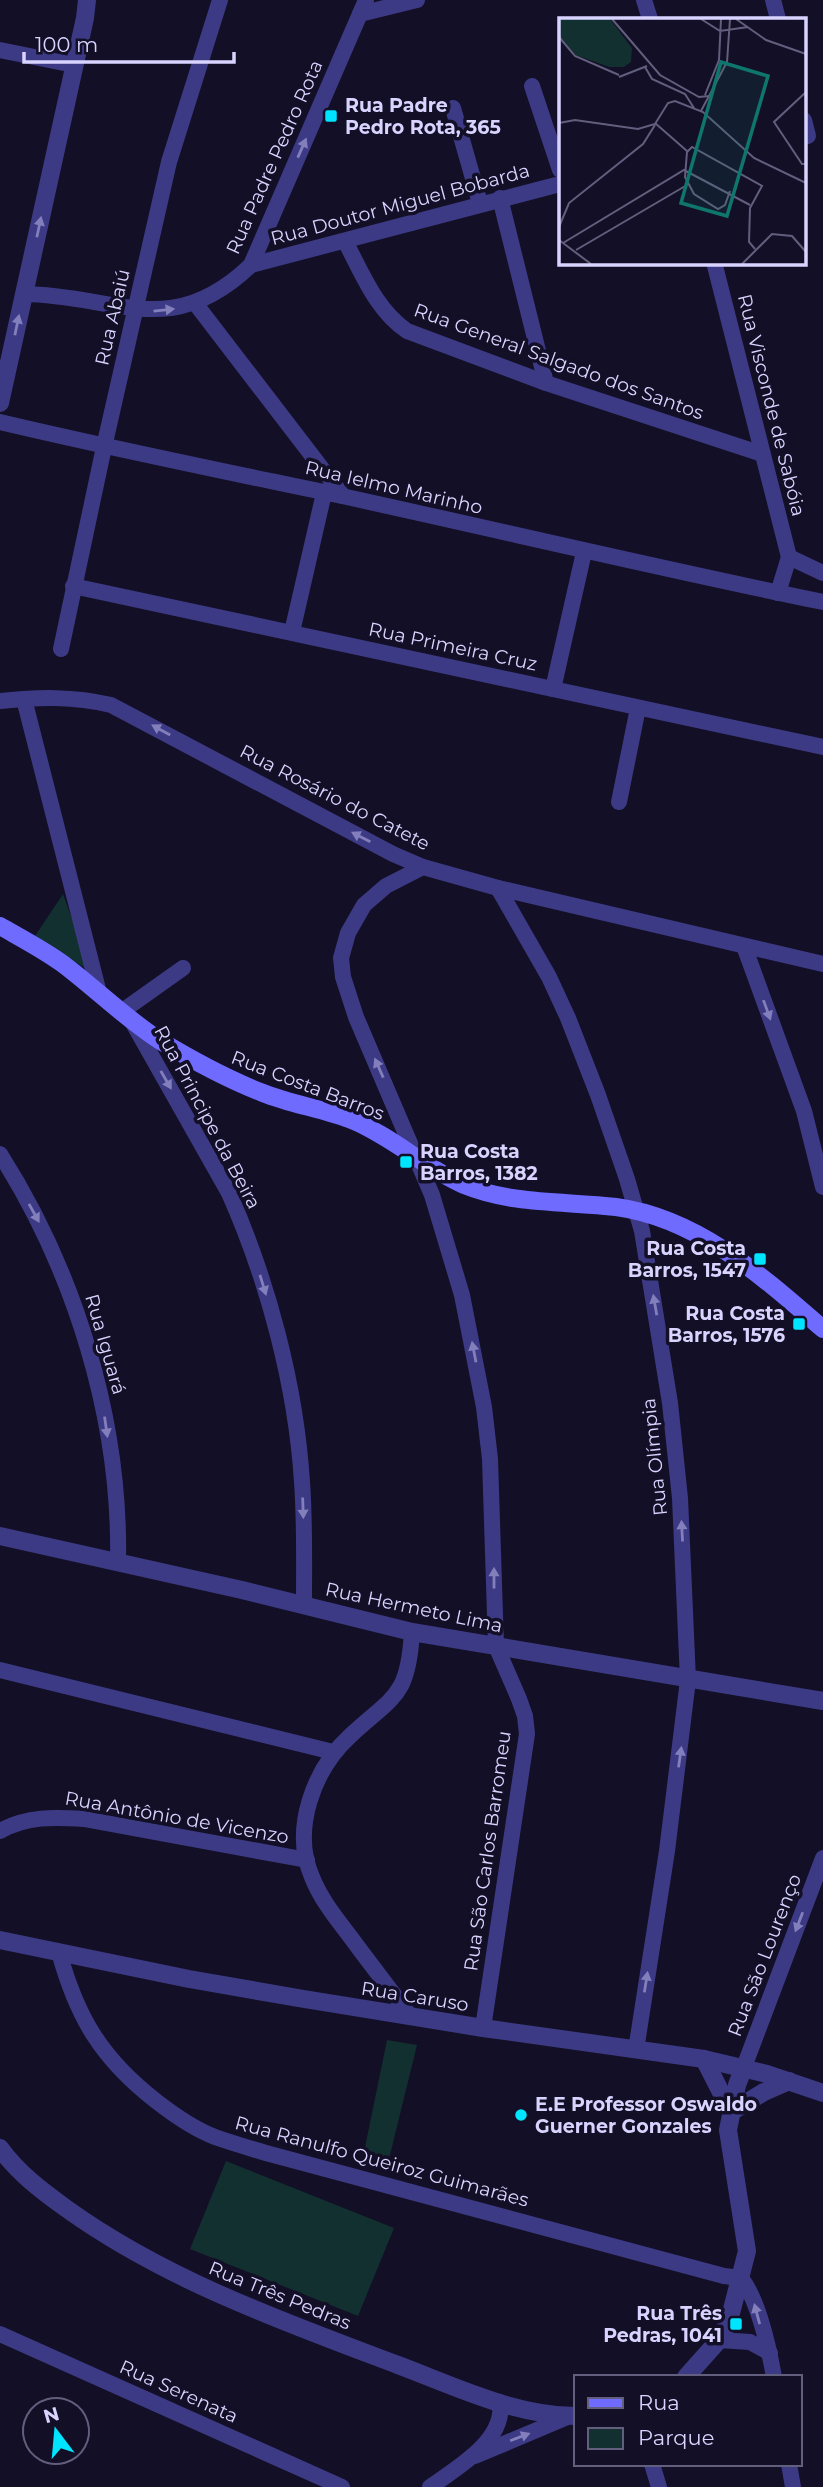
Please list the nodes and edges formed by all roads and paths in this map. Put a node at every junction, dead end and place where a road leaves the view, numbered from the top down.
1 (87, 0) edge
2 (220, 0) edge
3 (416, 0) edge
4 (645, 0) edge
5 (773, 0) edge
6 (363, 7) edge
7 (650, 18) edge
8 (778, 18) edge
9 (0, 50) edge
10 (74, 65) junction
11 (533, 86) dead end
12 (453, 108) dead end
13 (559, 164) edge
14 (559, 184) edge
15 (500, 198) junction
16 (480, 203) junction
17 (345, 240) junction
18 (714, 264) edge
19 (251, 265) junction
20 (24, 293) junction
21 (195, 303) junction
22 (136, 309) junction
23 (546, 383) junction
24 (0, 403) edge
25 (0, 422) edge
26 (104, 447) junction
27 (762, 454) junction
28 (324, 493) junction
29 (343, 496) junction
30 (584, 552) junction
31 (789, 557) junction
32 (823, 573) edge
33 (74, 586) junction
34 (778, 593) junction
35 (823, 602) edge
36 (292, 632) junction
37 (61, 649) dead end
38 (553, 689) junction
39 (24, 699) junction
40 (0, 701) edge
41 (638, 708) junction
42 (823, 747) edge
43 (619, 802) dead end
44 (423, 867) junction
45 (498, 888) junction
46 (0, 926) edge
47 (744, 946) junction
48 (823, 964) edge
49 (183, 968) dead end
50 (99, 993) junction
51 (126, 1016) junction
52 (0, 1154) edge
53 (418, 1157) junction
54 (823, 1187) edge
55 (637, 1211) junction
56 (823, 1329) edge
57 (0, 1536) edge
58 (118, 1562) junction
59 (304, 1605) junction
60 (412, 1632) junction
61 (496, 1646) junction
62 (0, 1670) edge
63 (688, 1680) junction
64 (823, 1701) edge
65 (333, 1752) junction
66 (0, 1831) edge
67 (823, 1858) edge
68 (307, 1860) junction
69 (0, 1940) edge
70 (59, 1952) junction
71 (410, 2016) junction
72 (483, 2028) junction
73 (636, 2050) junction
74 (704, 2059) junction
75 (744, 2067) junction
76 (789, 2081) junction
77 (823, 2093) edge
78 (731, 2112) junction
79 (3, 2161) edge
80 (741, 2278) junction
81 (0, 2334) edge
82 (719, 2340) junction
83 (770, 2353) junction
84 (688, 2375) edge
85 (774, 2375) edge
86 (500, 2402) junction
87 (573, 2416) edge
88 (470, 2458) junction
89 (653, 2466) edge
90 (789, 2466) edge
91 (342, 2487) edge
92 (430, 2487) edge
93 (659, 2487) edge
94 (793, 2487) edge

1 - 10 street
2 - 22 street, Rua Abaiú
3 - 6 street
4 - 7 street
5 - 8 street
19 -> 6 street, Rua Padre Pedro Rota
9 - 10 street
20 -> 10 street
11 - 13 street
12 - 16 street
14 - 15 street, Rua Doutor Miguel Bobarda
15 - 16 street, Rua Doutor Miguel Bobarda
15 - 23 street
16 - 17 street, Rua Doutor Miguel Bobarda
17 - 19 street, Rua Doutor Miguel Bobarda
17 - 23 street, Rua General Salgado dos Santos
18 - 27 street, Rua Visconde de Sabóia
19 - 21 street, Rua Padre Pedro Rota
20 - 22 street, Rua Padre Pedro Rota
24 -> 20 street
22 -> 21 street, Rua Padre Pedro Rota
21 - 29 street
22 - 26 street, Rua Abaiú
23 - 27 street, Rua General Salgado dos Santos
25 - 26 street, Rua Ielmo Marinho
26 - 28 street, Rua Ielmo Marinho
26 - 33 street, Rua Abaiú
27 - 31 street, Rua Visconde de Sabóia
28 - 29 street, Rua Ielmo Marinho
28 - 36 street
29 - 30 street, Rua Ielmo Marinho
30 - 34 street, Rua Ielmo Marinho
30 - 38 street
31 - 32 street
31 - 34 street
33 - 36 street, Rua Primeira Cruz
33 - 37 street, Rua Abaiú
34 - 35 street, Rua Ielmo Marinho
36 - 38 street, Rua Primeira Cruz
38 - 41 street, Rua Primeira Cruz
39 - 40 street, Rua Rosário do Catete
44 -> 39 street, Rua Rosário do Catete
39 - 50 street
41 - 42 street, Rua Primeira Cruz
41 - 43 street
44 - 45 street, Rua Rosário do Catete
53 -> 44 street, Rua São Carlos Barromeu
45 - 47 street, Rua Rosário do Catete
45 - 55 street, Rua Olímpia
46 - 50 main road, Rua Costa Barros
47 - 48 street, Rua Rosário do Catete
47 -> 54 street
49 - 51 street
50 - 51 main road, Rua Costa Barros
51 - 53 main road, Rua Costa Barros
51 -> 59 street, Rua Principe da Beira
52 -> 58 street, Rua Iguará
53 - 55 main road, Rua Costa Barros
61 -> 53 street, Rua São Carlos Barromeu
55 - 56 main road, Rua Costa Barros
63 -> 55 street, Rua Olímpia
57 - 58 street, Rua Hermeto Lima
58 - 59 street, Rua Hermeto Lima
59 - 60 street, Rua Hermeto Lima
60 - 61 street, Rua Hermeto Lima
60 - 65 street
61 - 63 street, Rua Hermeto Lima
61 - 72 street, Rua São Carlos Barromeu
62 - 65 street
63 - 64 street, Rua Hermeto Lima
73 -> 63 street, Rua Olímpia
65 - 68 street
66 - 68 street, Rua Antônio de Vicenzo
67 -> 75 street, Rua São Lourenço
68 - 71 street
69 - 70 street, Rua Caruso
70 - 71 street, Rua Caruso
70 - 80 street, Rua Ranulfo Queiroz Guimarães
71 - 72 street, Rua Caruso
72 - 73 street, Rua Caruso
73 - 74 street, Rua Caruso
74 - 75 street, Rua Caruso
74 - 78 street
75 - 76 street, Rua Caruso
75 - 78 street
76 - 77 street, Rua Caruso
76 - 78 street
78 - 80 street
79 - 86 street, Rua Três Pedras
80 - 82 street
83 -> 80 street
81 - 91 street, Rua Serenata
82 - 83 street
82 - 84 street
83 - 85 street
86 - 87 street, Rua Três Pedras
86 - 88 street
88 -> 87 street
88 - 92 street
89 - 93 street
90 - 94 street

